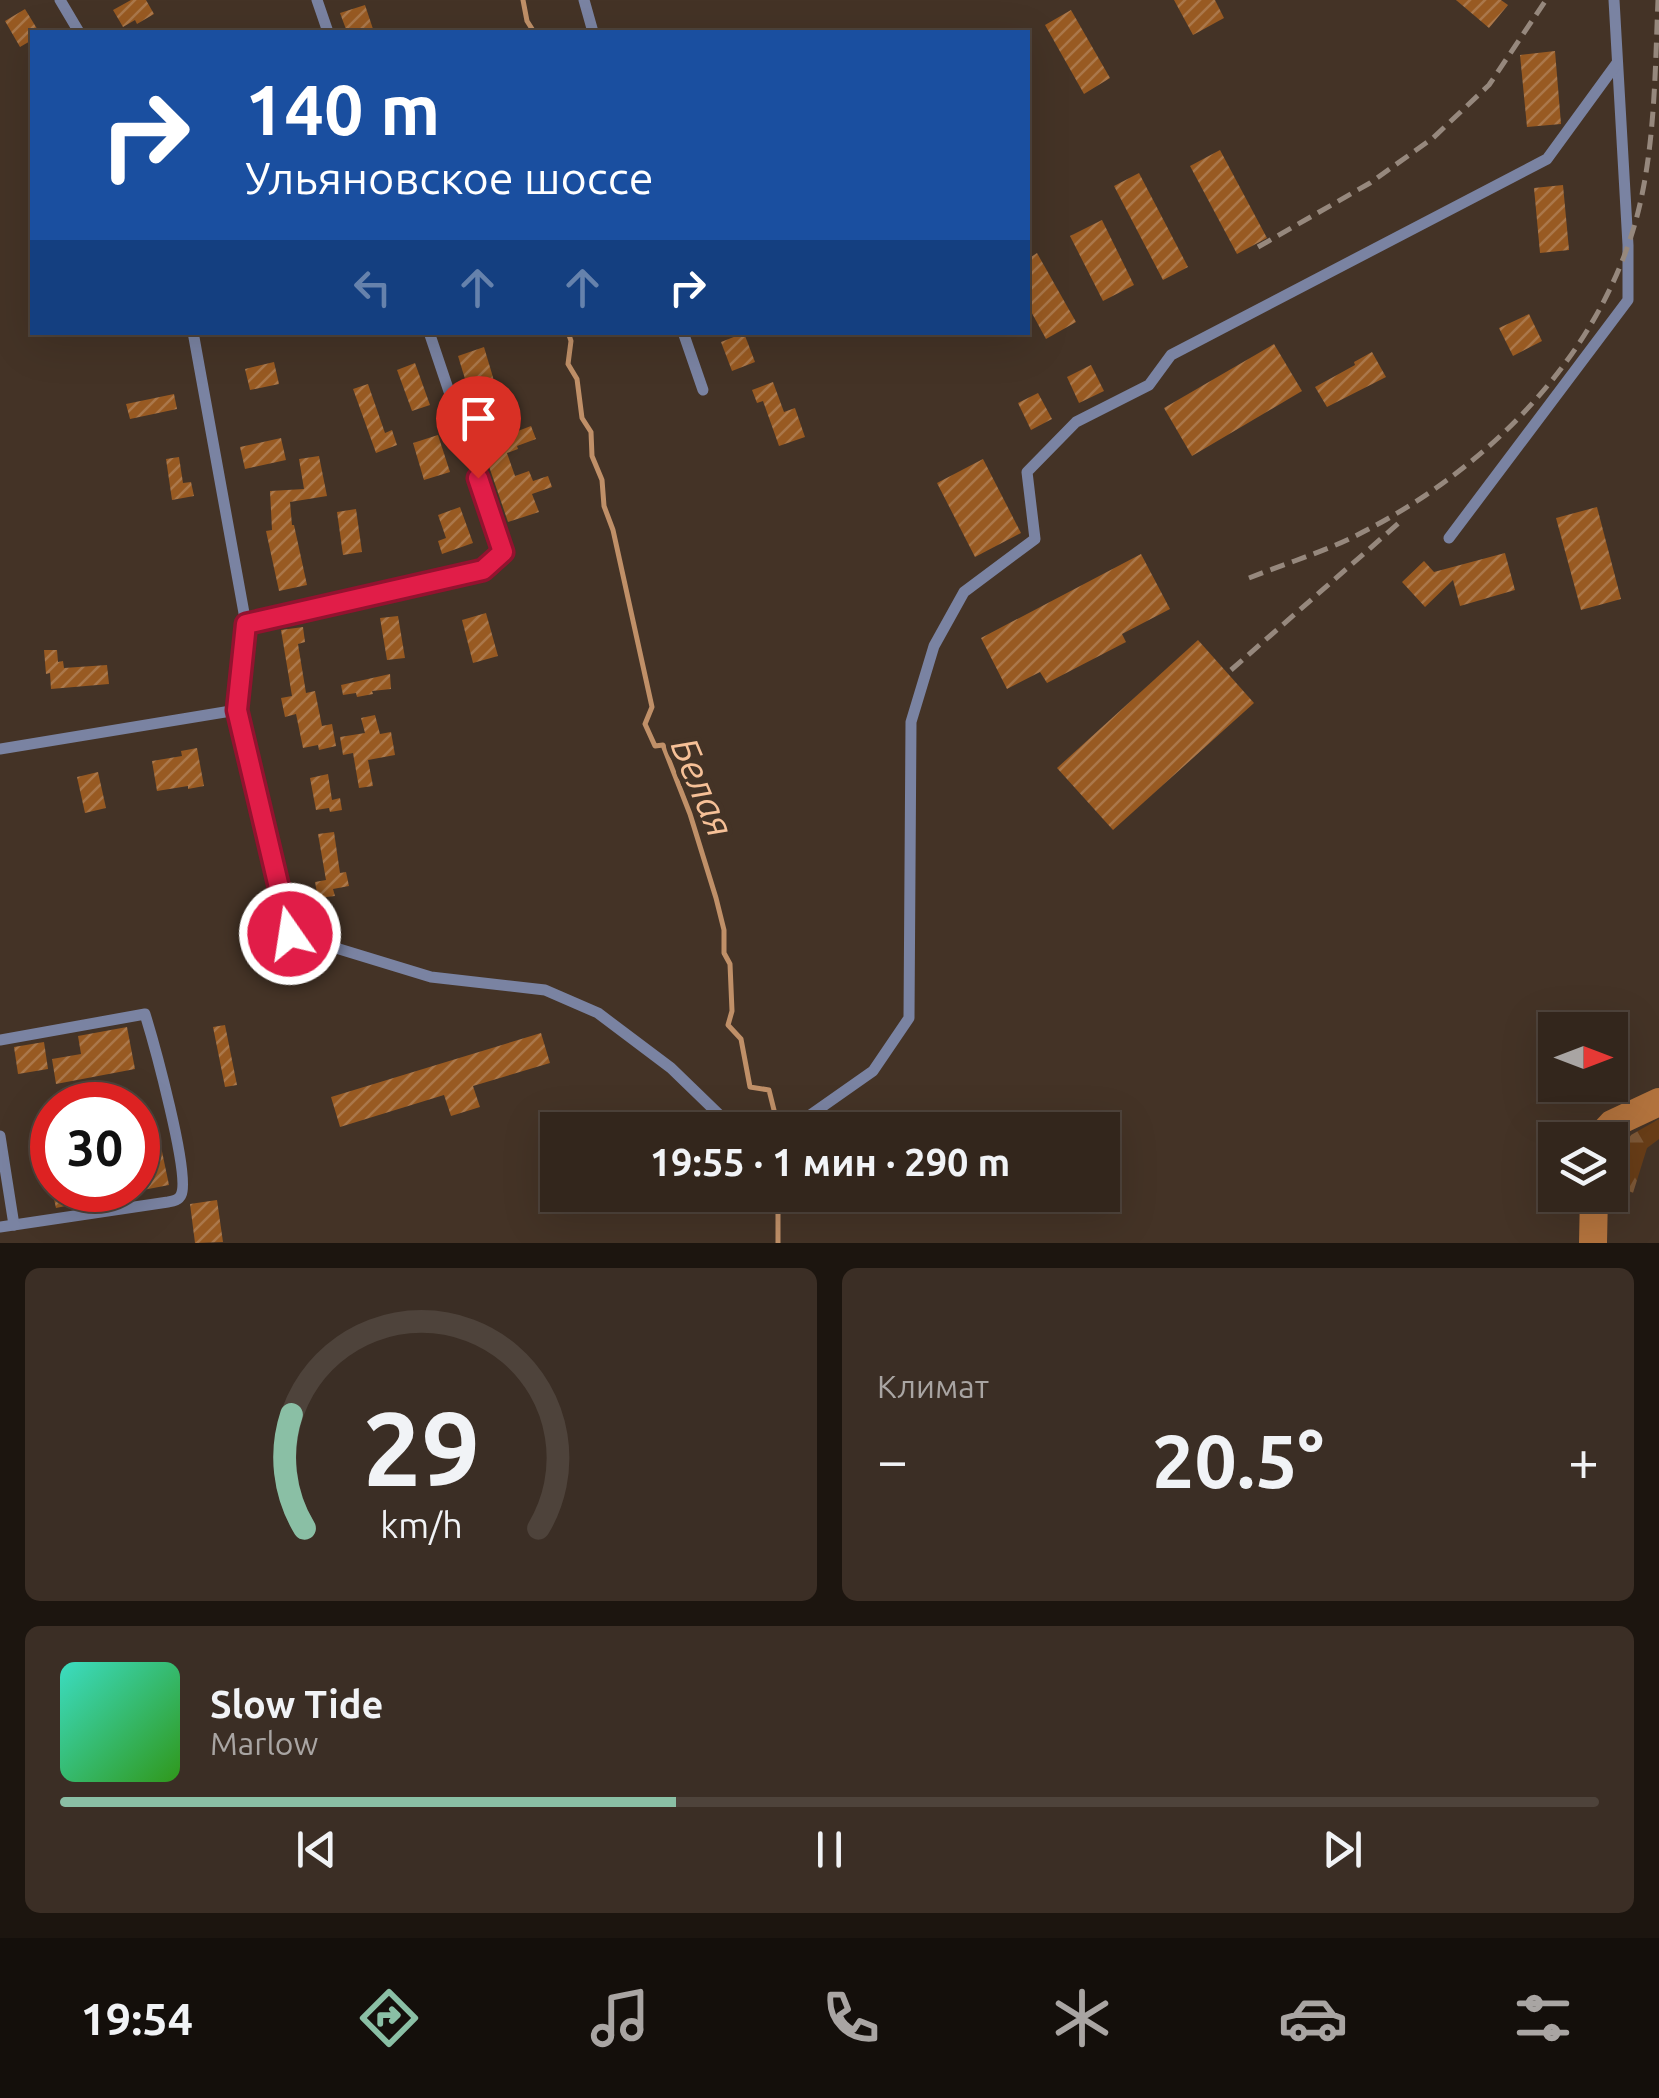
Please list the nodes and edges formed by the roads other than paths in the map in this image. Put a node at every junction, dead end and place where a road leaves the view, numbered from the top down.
1 (60, 0) edge
2 (317, 0) edge
3 (584, 0) edge
4 (1614, 0) edge
5 (78, 30) edge
6 (327, 30) edge
7 (592, 30) edge
8 (1617, 63) junction
9 (194, 335) edge
10 (430, 335) edge
11 (684, 335) edge
12 (702, 390) dead end
13 (1449, 538) dead end
14 (246, 624) junction
15 (237, 710) junction
16 (0, 750) edge
17 (0, 1040) edge
18 (717, 1112) edge
19 (815, 1112) edge
20 (0, 1136) edge
21 (14, 1226) junction
22 (0, 1228) edge

1 - 5 street
2 - 6 street
3 - 7 street
4 - 8 street
8 - 13 street
8 - 19 street
9 - 14 street
10 - 14 street
11 - 12 street
14 - 15 street
15 - 16 street
15 - 18 street
17 - 21 street
20 - 21 street
21 - 22 street

